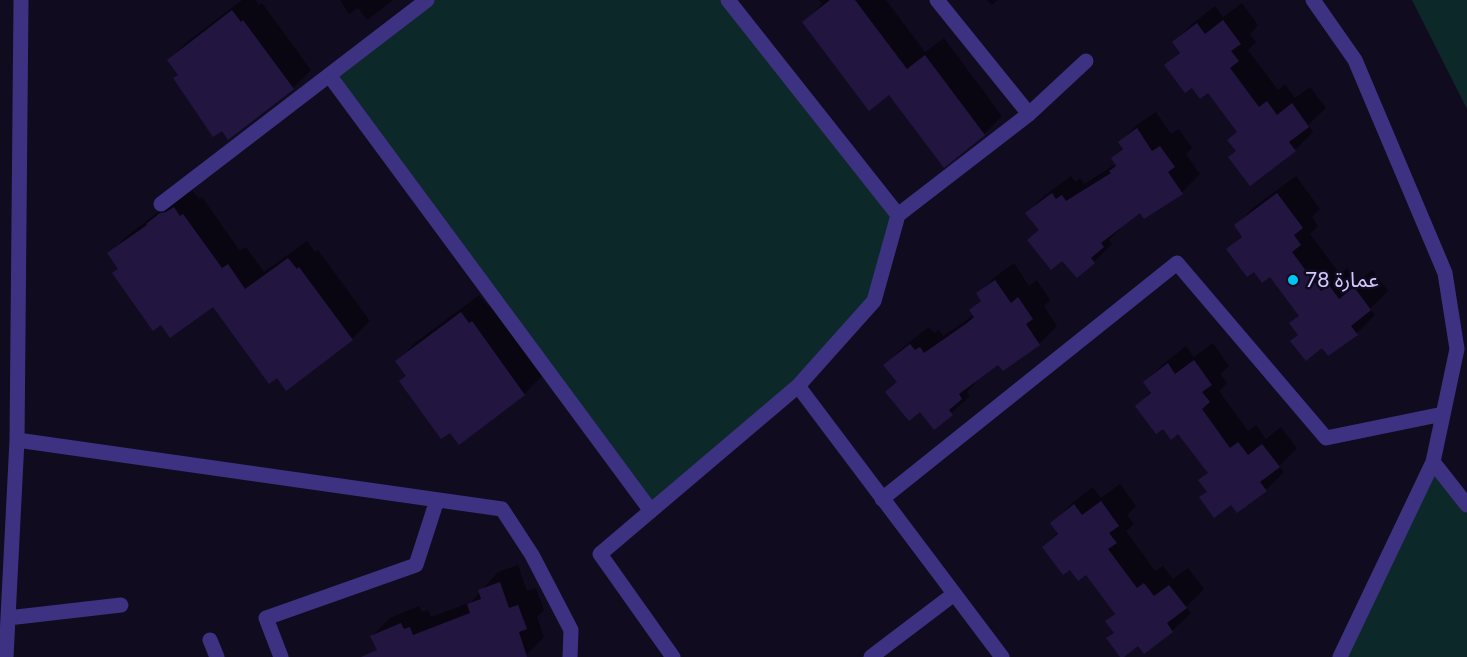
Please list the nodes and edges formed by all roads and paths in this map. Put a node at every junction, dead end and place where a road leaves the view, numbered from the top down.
1 (21, 0) edge
2 (428, 0) edge
3 (728, 0) edge
4 (937, 0) edge
5 (1313, 0) edge
6 (1086, 61) dead end
7 (329, 75) junction
8 (1029, 114) junction
9 (161, 204) dead end
10 (898, 215) junction
11 (798, 386) junction
12 (1443, 414) junction
13 (17, 440) junction
14 (1433, 462) junction
15 (882, 499) junction
16 (437, 500) junction
17 (1467, 505) edge
18 (651, 511) junction
19 (954, 594) junction
20 (121, 605) dead end
21 (8, 618) junction
22 (210, 640) dead end
23 (6, 657) edge
24 (217, 657) edge
25 (280, 657) edge
26 (570, 657) edge
27 (673, 657) edge
28 (872, 657) edge
29 (1002, 657) edge
30 (1340, 657) edge

1 - 13 street
2 - 7 street
3 - 10 street
4 - 8 street
5 - 12 street
6 - 8 street
7 - 9 street
7 - 18 street
8 - 10 street
10 - 11 street
11 - 15 street
11 - 18 street
12 - 14 street
12 - 15 street
13 - 16 street
13 - 21 street
14 - 17 street
14 - 30 street
15 - 19 street
16 - 25 street
16 - 26 street
18 - 27 street
19 - 28 street
19 - 29 street
20 - 21 street
21 - 23 street
22 - 24 street

